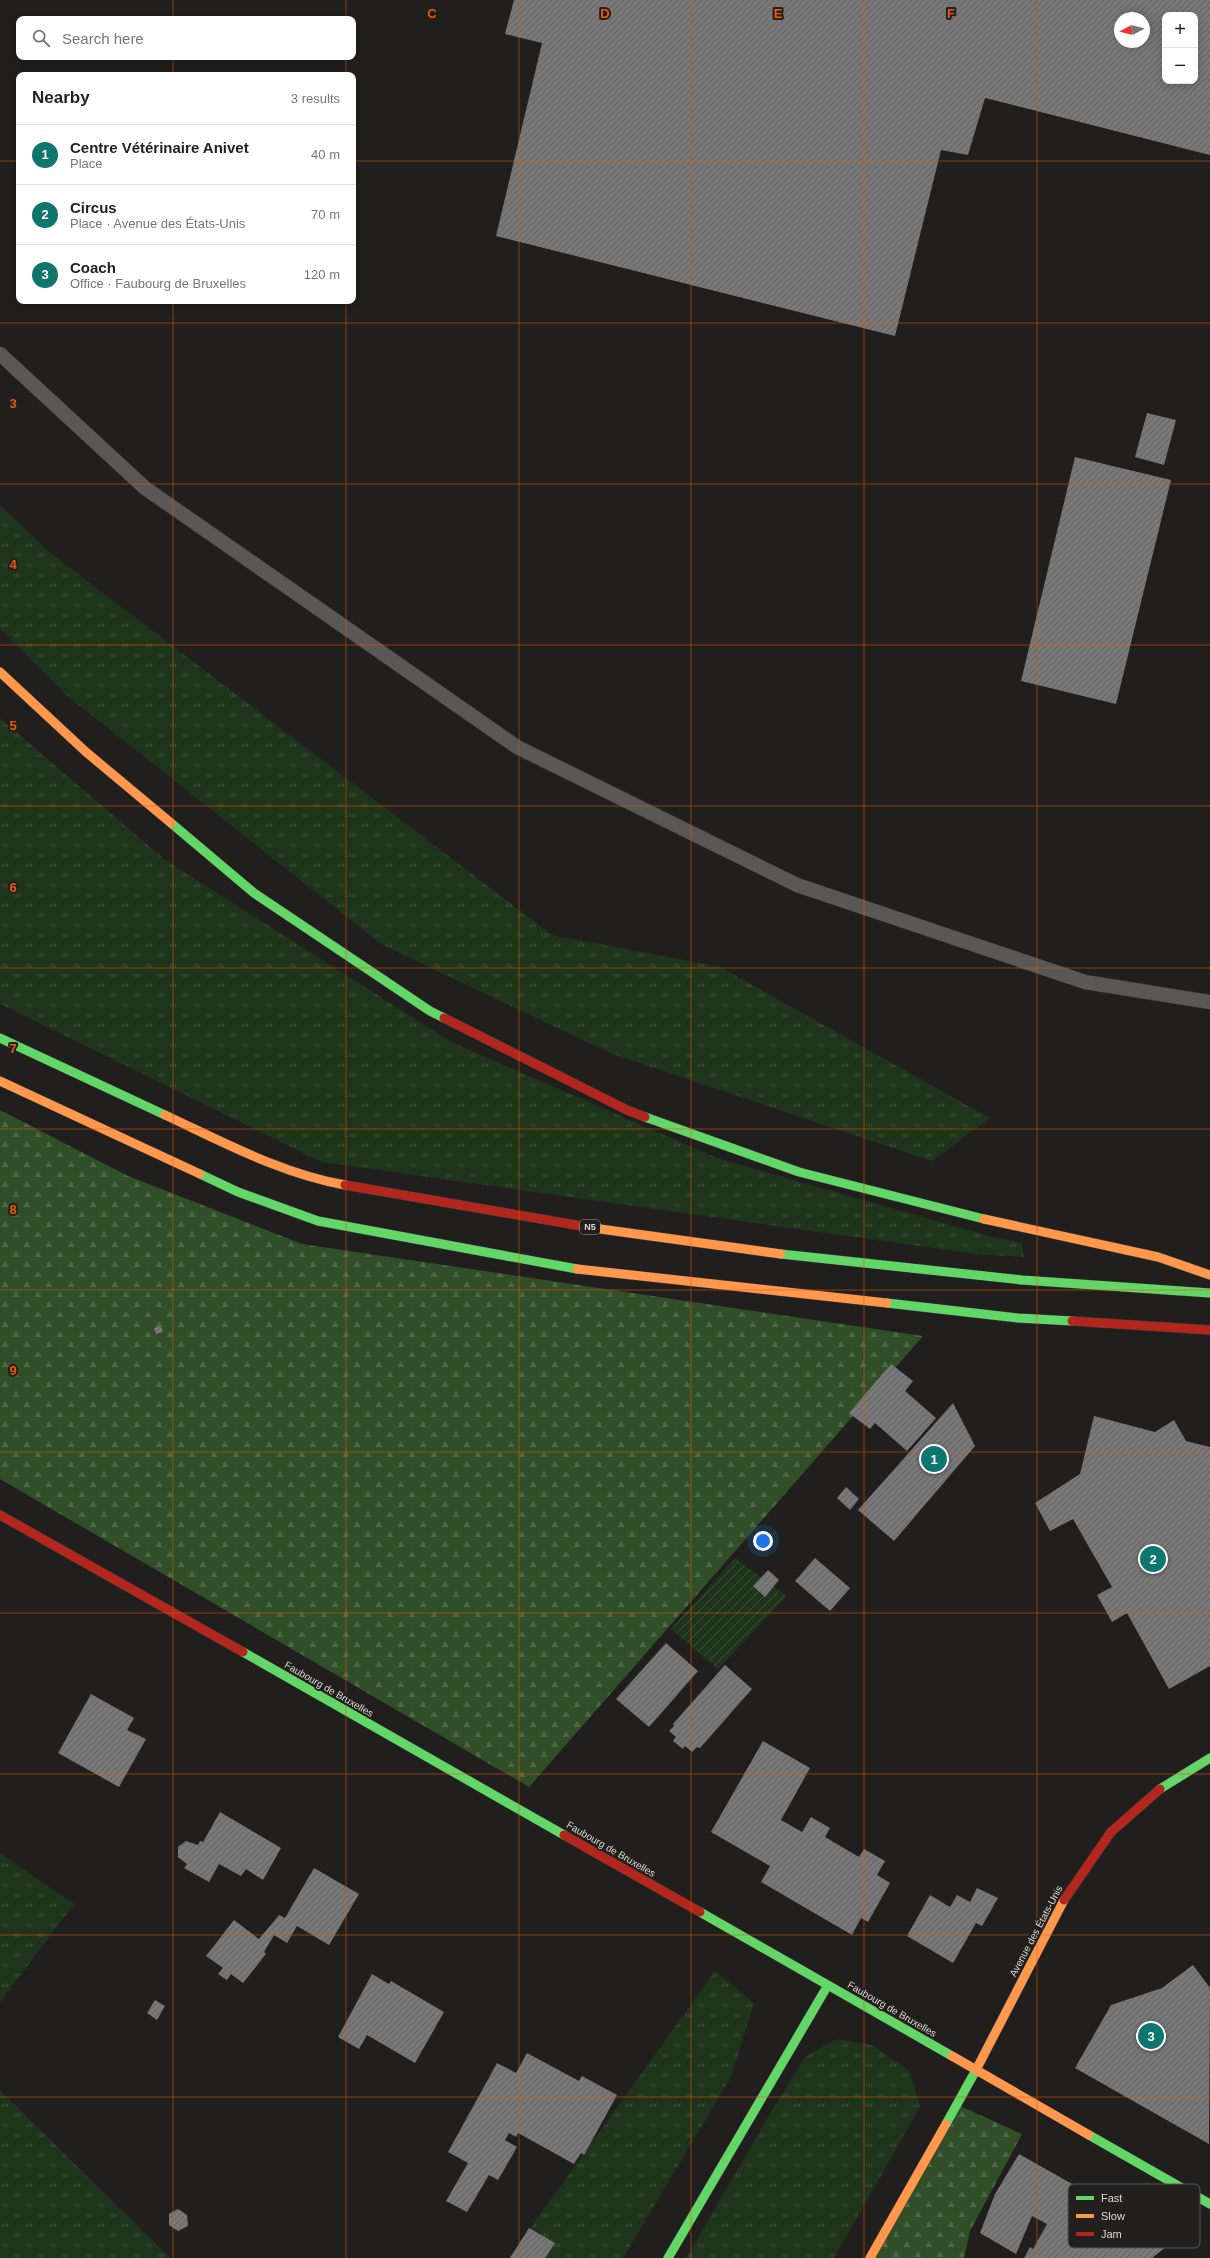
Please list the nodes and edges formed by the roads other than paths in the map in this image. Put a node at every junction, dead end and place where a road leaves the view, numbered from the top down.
1 (0, 354) edge
2 (0, 672) edge
3 (1210, 1002) edge
4 (0, 1038) edge
5 (0, 1081) edge
6 (1210, 1275) edge
7 (1210, 1293) edge
8 (1210, 1330) edge
9 (0, 1515) edge
10 (1210, 1758) edge
11 (828, 1986) junction
12 (976, 2070) junction
13 (1175, 2184) edge
14 (1200, 2198) edge
15 (1210, 2204) edge
16 (668, 2258) edge
17 (870, 2258) edge

1 - 3 lane
2 - 6 main road
4 - 7 main road, N5
5 - 8 main road
9 - 11 main road, Faubourg de Bruxelles
10 - 12 main road, Avenue des États-Unis
11 - 12 main road, Faubourg de Bruxelles
11 - 16 main road
12 - 13 main road, Faubourg de Bruxelles
12 - 17 main road, Avenue des États-Unis
14 - 15 main road, Faubourg de Bruxelles

